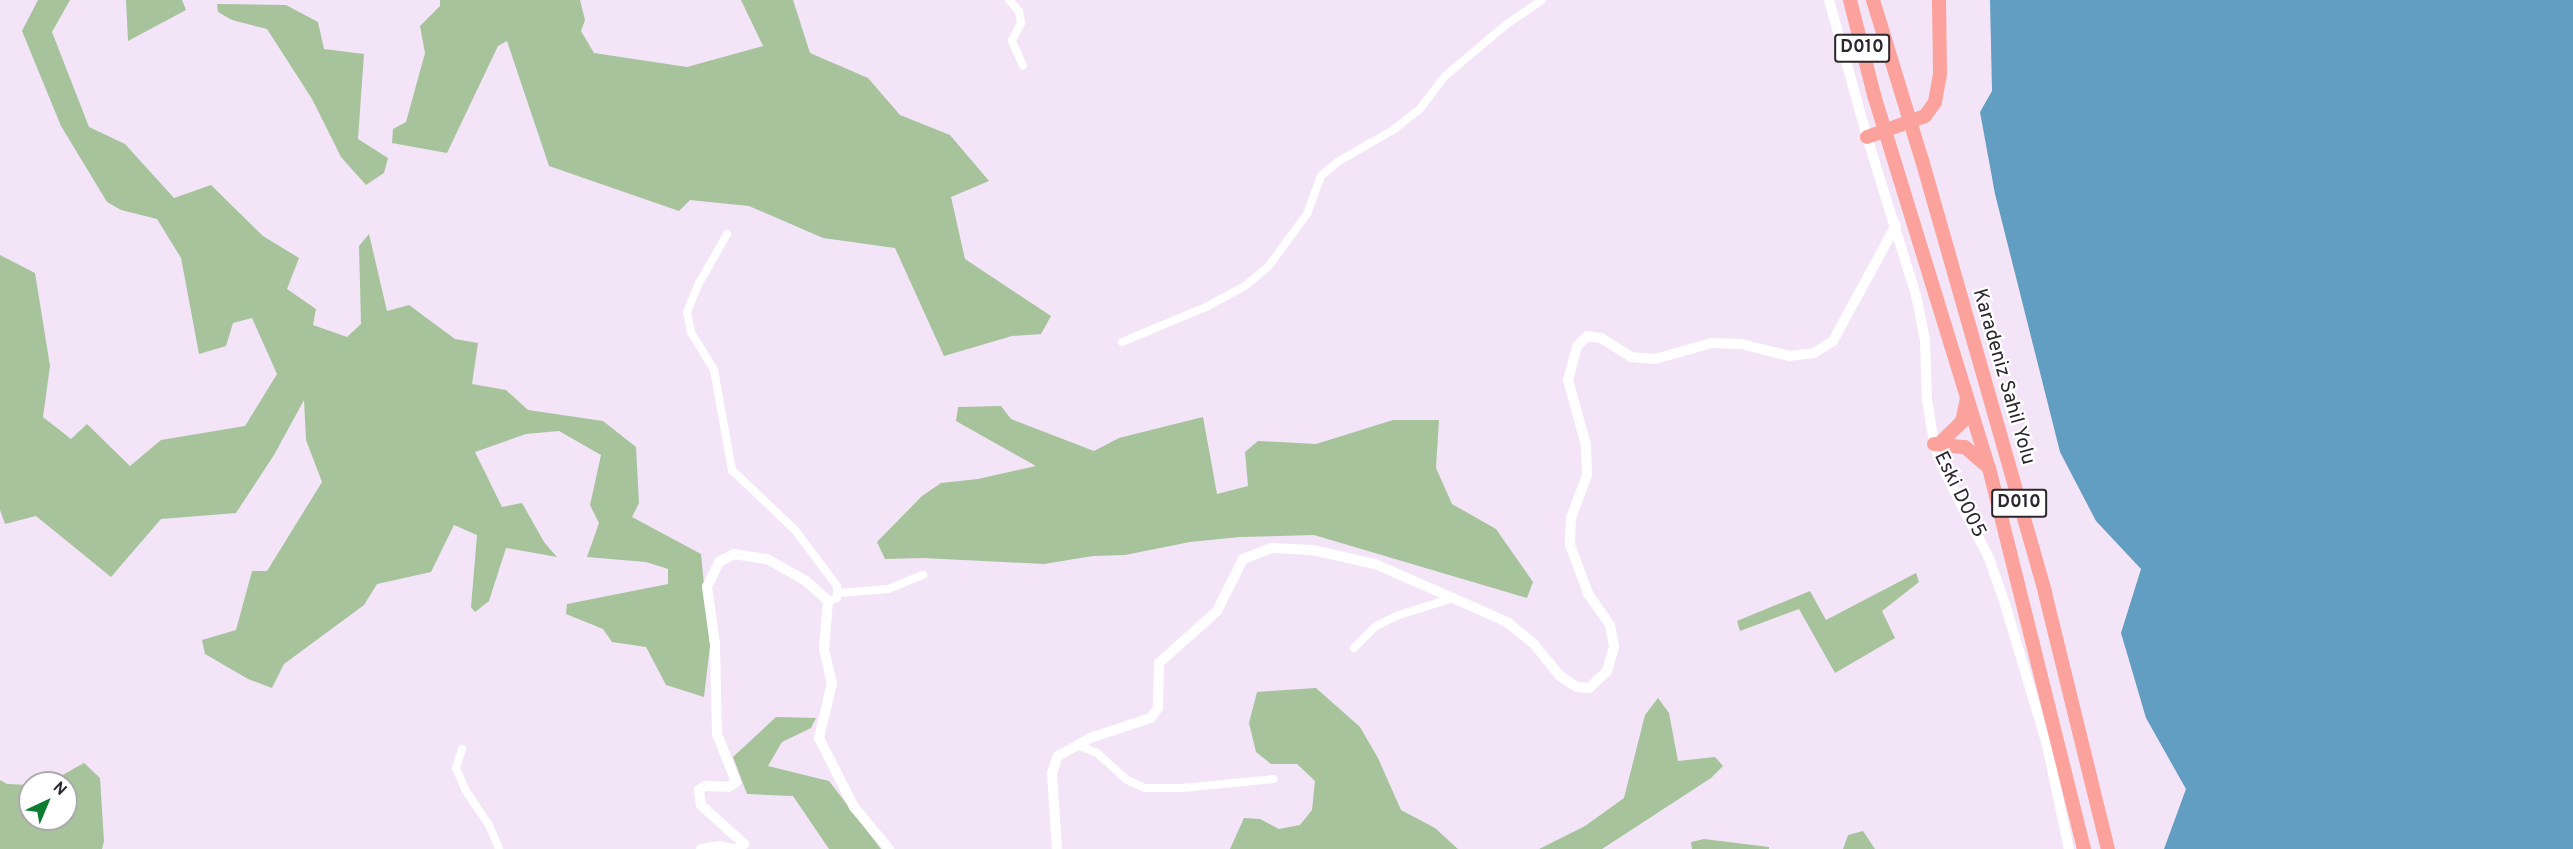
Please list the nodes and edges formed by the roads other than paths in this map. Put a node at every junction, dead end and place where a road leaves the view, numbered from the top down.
1 (1009, 0) edge
2 (1542, 0) edge
3 (1829, 0) edge
4 (1850, 0) edge
5 (1874, 0) edge
6 (1939, 0) edge
7 (1023, 66) dead end
8 (1867, 137) junction
9 (1896, 225) junction
10 (728, 234) dead end
11 (1122, 342) dead end
12 (1968, 394) junction
13 (1937, 444) junction
14 (1989, 468) junction
15 (923, 575) dead end
16 (839, 592) junction
17 (1453, 598) junction
18 (828, 601) junction
19 (1354, 648) dead end
20 (1077, 745) junction
21 (462, 749) dead end
22 (1274, 779) dead end
23 (738, 848) edge
24 (499, 849) edge
25 (701, 849) edge
26 (889, 849) edge
27 (1058, 849) edge
28 (2069, 849) edge
29 (2084, 849) edge
30 (2108, 849) edge

1 - 7 street
2 - 11 street
3 - 8 street, Eski D005
4 - 12 highway, D010
5 - 30 highway, Karadeniz Sahil Yolu / D010
6 - 8 highway
8 - 9 street, Eski D005
9 - 13 street, Eski D005
9 - 17 street
10 - 16 street
12 - 13 highway
12 - 14 highway, D010
13 - 14 highway
13 - 28 street, Eski D005
14 - 29 highway, Karadeniz Sahil Yolu / D010
15 - 16 street
16 - 18 street
17 - 19 street
17 - 20 street
18 - 23 street
18 - 26 street
20 - 22 street
20 - 27 street
21 - 24 street
23 - 25 street

